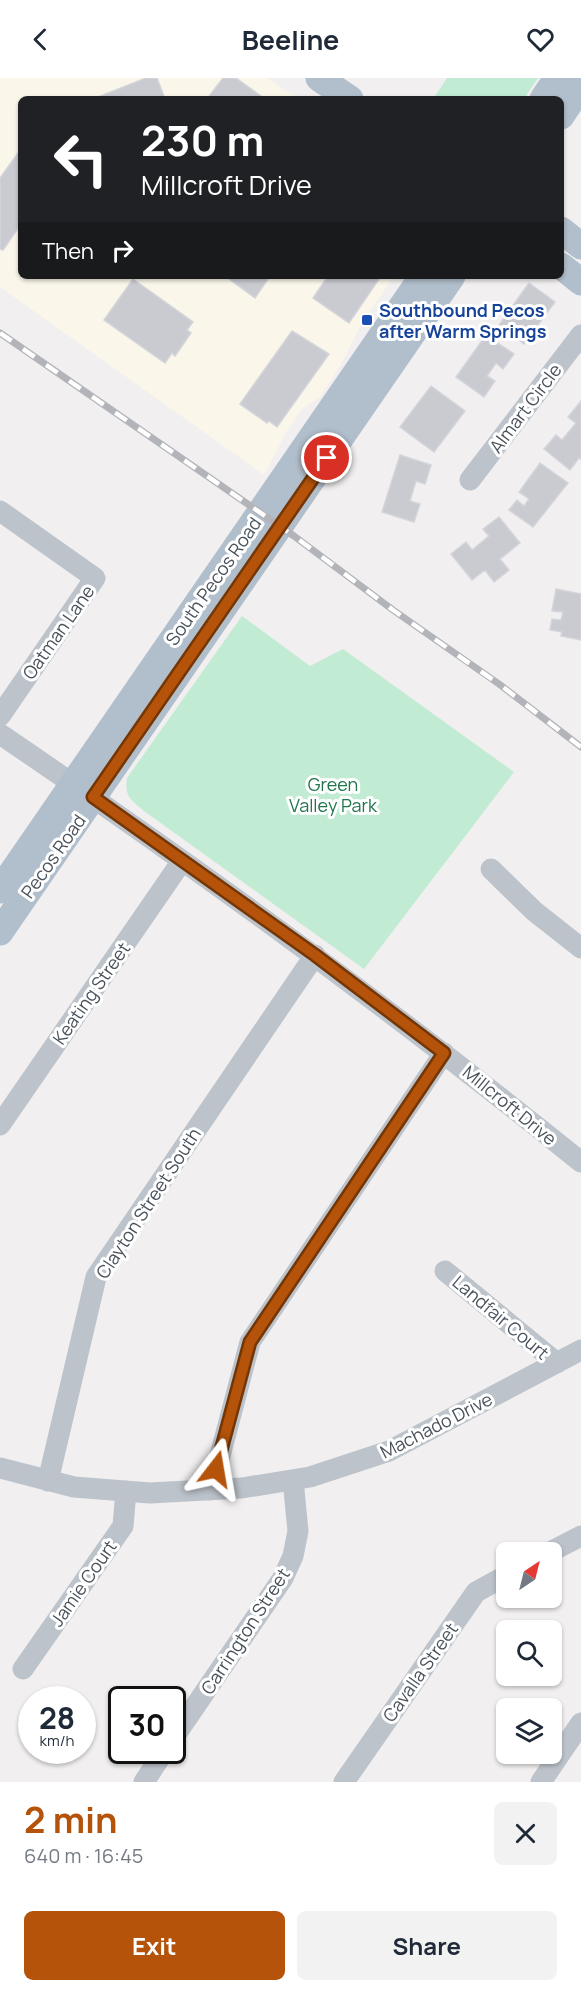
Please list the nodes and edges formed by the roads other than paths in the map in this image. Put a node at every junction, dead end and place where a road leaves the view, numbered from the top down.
1 (319, 78) edge
2 (557, 78) edge
3 (581, 86) edge
4 (346, 96) edge
5 (545, 96) edge
6 (564, 112) edge
7 (564, 232) edge
8 (581, 246) edge
9 (564, 268) edge
10 (421, 279) edge
11 (450, 279) edge
12 (581, 282) edge
13 (581, 335) edge
14 (470, 480) dead end
15 (0, 511) edge
16 (0, 716) edge
17 (0, 734) edge
18 (83, 790) junction
19 (182, 861) junction
20 (491, 869) dead end
21 (1, 888) edge
22 (0, 932) edge
23 (581, 948) edge
24 (315, 955) junction
25 (444, 1053) junction
26 (0, 1125) edge
27 (581, 1162) edge
28 (446, 1271) dead end
29 (581, 1350) edge
30 (557, 1363) junction
31 (0, 1468) edge
32 (48, 1480) junction
33 (293, 1480) junction
34 (211, 1490) junction
35 (126, 1491) junction
36 (581, 1536) edge
37 (562, 1546) edge
38 (496, 1581) edge
39 (23, 1669) dead end
40 (186, 1720) edge
41 (581, 1723) edge
42 (156, 1764) edge
43 (144, 1782) edge
44 (344, 1782) edge
45 (541, 1782) edge

1 - 4 main road
2 - 5 main road
3 - 6 main road
7 - 8 main road
9 - 12 main road
10 - 18 main road, South Pecos Road
11 - 18 main road, Pecos Road
13 - 14 street, Almart Circle
15 - 16 street, Oatman Lane
17 - 18 street, Millcroft Drive
18 - 19 street, Millcroft Drive
18 - 21 main road, South Pecos Road
18 - 22 main road, Pecos Road
19 - 24 street, Millcroft Drive
19 - 26 street, Keating Street
20 - 23 street
24 - 25 street, Millcroft Drive
24 - 32 street, Clayton Street South
25 - 27 street, Millcroft Drive
25 - 34 street
28 - 30 street, Landfair Court
29 - 30 street, Machado Drive
30 - 33 street, Machado Drive
31 - 32 street, Machado Drive
32 - 35 street, Machado Drive
33 - 34 street, Machado Drive
33 - 40 street, Carrington Street
34 - 35 street, Machado Drive
35 - 39 street, Jamie Court
36 - 37 street
38 - 44 street, Cavalla Street
41 - 45 street
42 - 43 street

